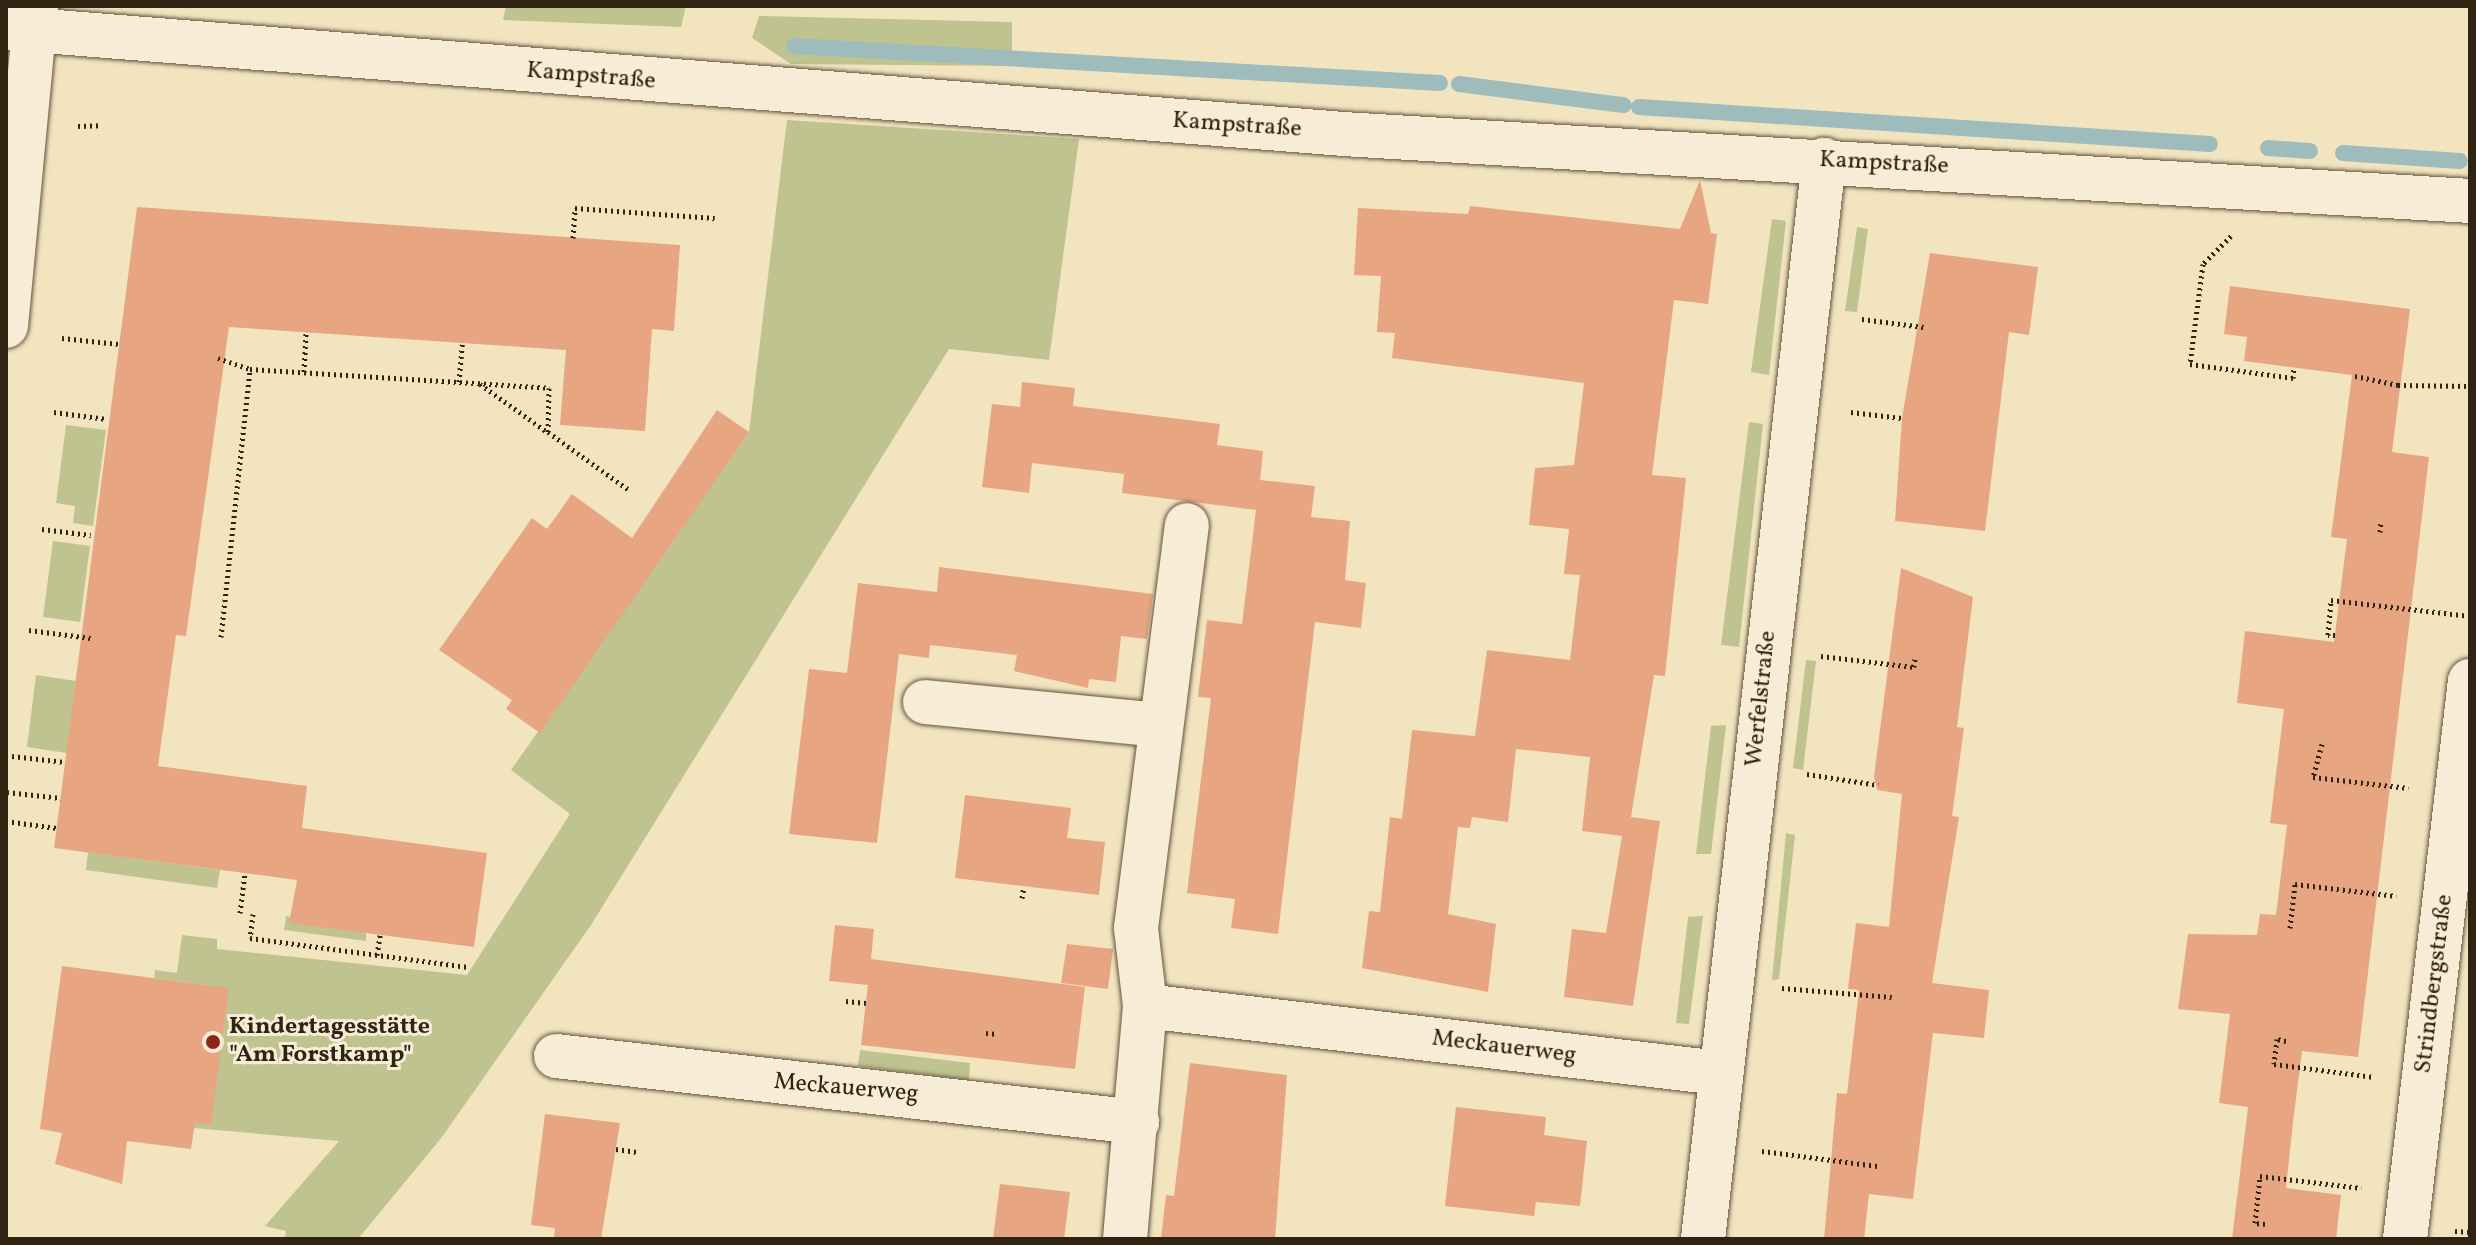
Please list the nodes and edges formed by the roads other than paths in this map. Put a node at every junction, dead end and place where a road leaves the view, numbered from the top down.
1 (25, 22) edge
2 (1824, 160) junction
3 (2470, 201) edge
4 (6, 326) edge
5 (1187, 525) dead end
6 (2470, 681) edge
7 (925, 702) dead end
8 (1160, 725) junction
9 (1145, 1006) junction
10 (556, 1056) dead end
11 (1720, 1073) junction
12 (1137, 1122) junction
13 (1125, 1239) edge
14 (1703, 1239) edge
15 (2405, 1239) edge

1 - 2 street, Kampstraße
1 - 4 street
2 - 3 street, Kampstraße
2 - 11 street, Werfelstraße
5 - 8 street
6 - 15 street, Strindbergstraße
7 - 8 street
8 - 9 street
9 - 11 street, Meckauerweg
9 - 12 street
10 - 12 street, Meckauerweg
11 - 14 street, Werfelstraße
12 - 13 street

